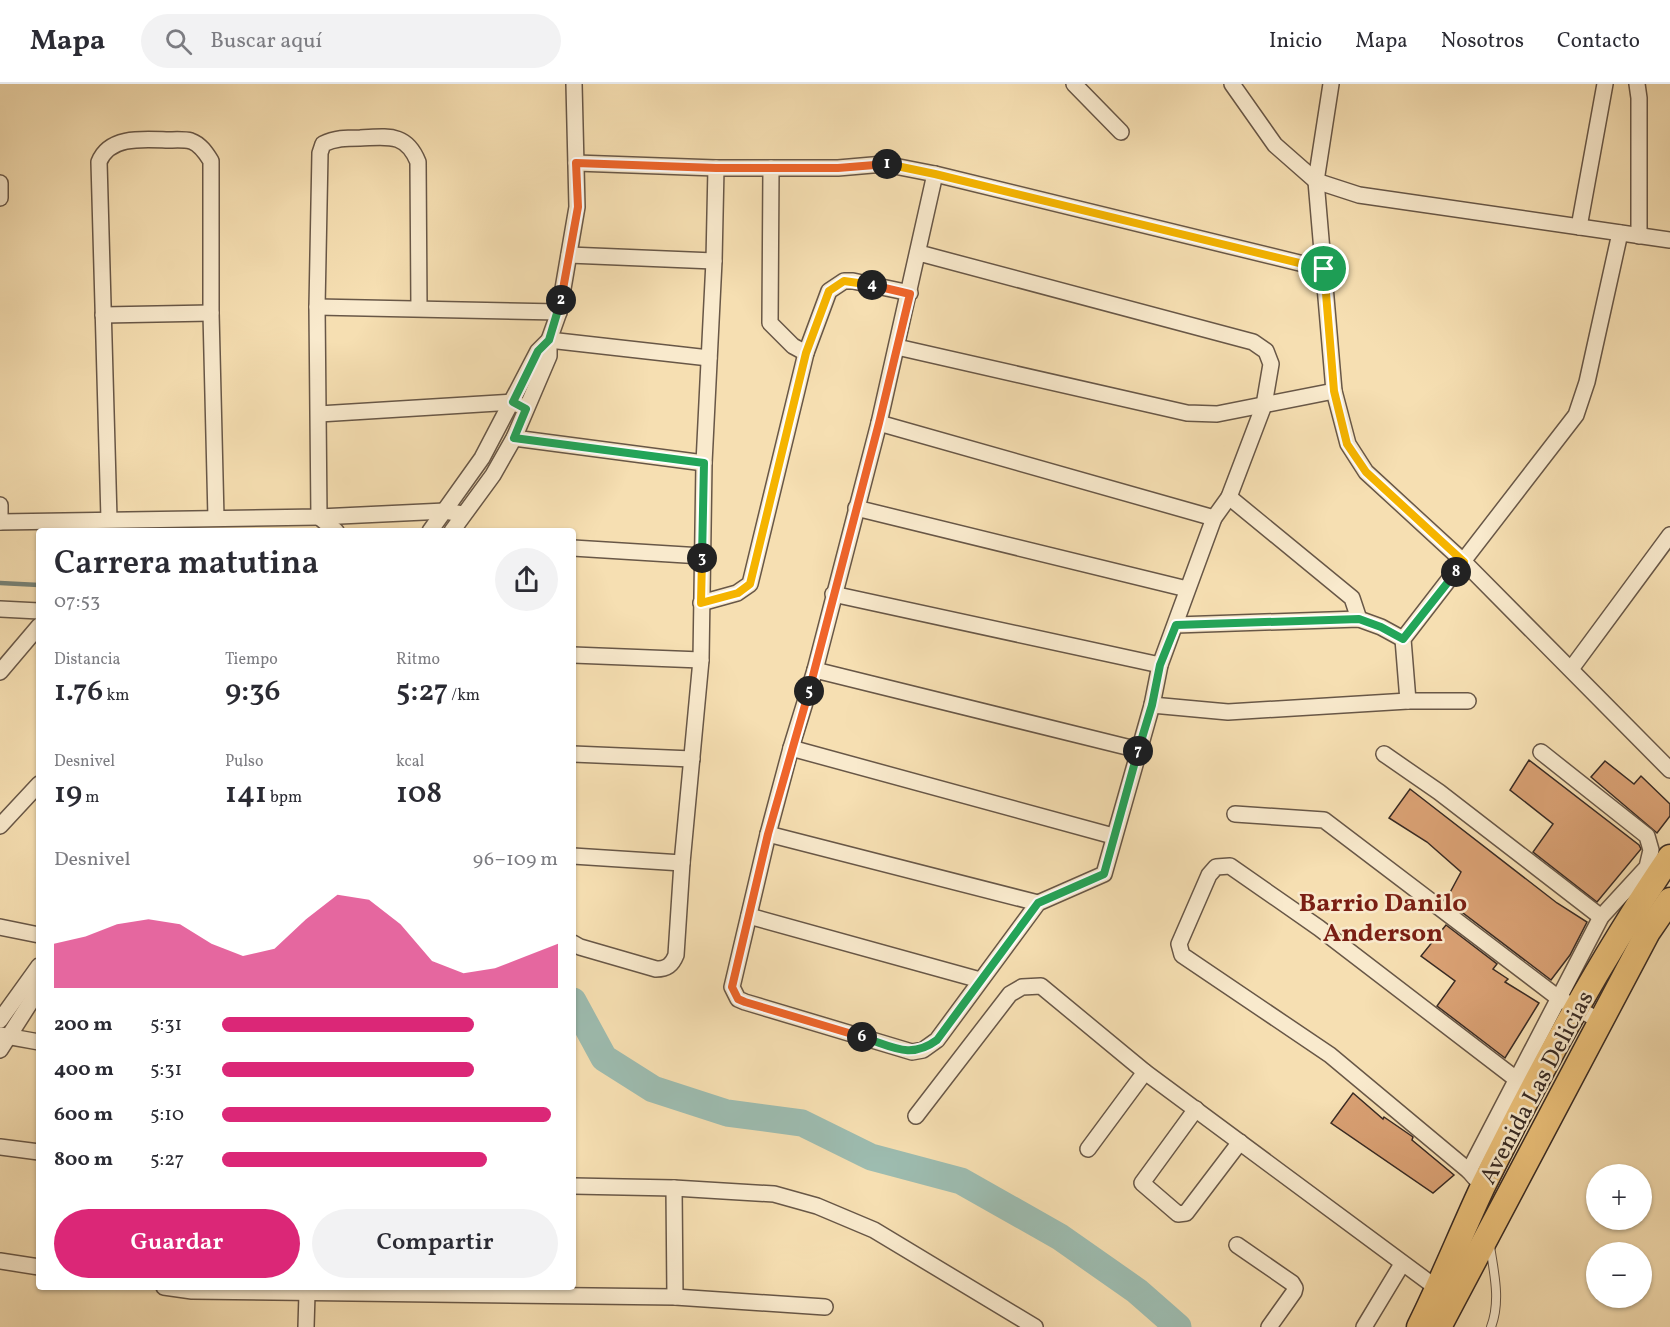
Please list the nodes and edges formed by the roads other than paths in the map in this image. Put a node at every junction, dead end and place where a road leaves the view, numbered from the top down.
1 (574, 84) edge
2 (1074, 84) edge
3 (1232, 84) edge
4 (1331, 84) edge
5 (1605, 84) edge
6 (1637, 84) edge
7 (1121, 132) dead end
8 (576, 163) junction
9 (716, 168) junction
10 (771, 168) junction
11 (935, 174) junction
12 (1316, 181) junction
13 (0, 183) edge
14 (0, 198) edge
15 (1579, 227) junction
16 (1620, 233) junction
17 (1639, 236) junction
18 (1670, 240) edge
19 (919, 253) junction
20 (569, 255) junction
21 (714, 261) junction
22 (1324, 269) junction
23 (910, 294) junction
24 (317, 307) junction
25 (419, 308) junction
26 (559, 312) junction
27 (211, 313) junction
28 (103, 315) junction
29 (549, 340) junction
30 (897, 347) junction
31 (806, 353) junction
32 (709, 358) junction
33 (1334, 391) junction
34 (1264, 405) junction
35 (519, 406) junction
36 (319, 414) junction
37 (879, 423) junction
38 (514, 438) junction
39 (704, 463) junction
40 (1229, 497) junction
41 (0, 504) edge
42 (855, 508) junction
43 (445, 511) junction
44 (462, 514) junction
45 (319, 517) junction
46 (216, 518) junction
47 (1214, 518) junction
48 (109, 519) junction
49 (0, 522) edge
50 (332, 528) edge
51 (432, 528) edge
52 (454, 528) edge
53 (1670, 535) edge
54 (576, 548) edge
55 (702, 556) junction
56 (1464, 562) junction
57 (1187, 589) junction
58 (833, 594) junction
59 (701, 603) junction
60 (0, 609) edge
61 (36, 611) edge
62 (1359, 619) junction
63 (1176, 625) junction
64 (36, 630) edge
65 (1403, 639) junction
66 (576, 655) edge
67 (701, 660) junction
68 (1160, 665) junction
69 (1570, 669) junction
70 (815, 670) junction
71 (0, 672) edge
72 (1407, 701) junction
73 (1467, 701) dead end
74 (1152, 705) junction
75 (791, 748) junction
76 (1138, 750) junction
77 (1541, 752) dead end
78 (576, 754) edge
79 (1384, 754) dead end
80 (692, 759) junction
81 (1670, 770) edge
82 (36, 787) edge
83 (1235, 814) dead end
84 (0, 826) edge
85 (768, 834) junction
86 (1113, 836) junction
87 (576, 856) edge
88 (1670, 857) edge
89 (682, 863) junction
90 (1670, 900) edge
91 (1038, 903) junction
92 (749, 916) junction
93 (1601, 917) junction
94 (0, 927) edge
95 (36, 934) edge
96 (576, 945) edge
97 (36, 970) edge
98 (980, 980) junction
99 (36, 993) edge
100 (1567, 1003) junction
101 (0, 1020) edge
102 (1600, 1022) junction
103 (2, 1041) edge
104 (36, 1042) edge
105 (1145, 1072) junction
106 (1516, 1079) junction
107 (1196, 1109) junction
108 (916, 1116) dead end
109 (1240, 1142) junction
110 (0, 1147) edge
111 (1088, 1149) dead end
112 (36, 1152) edge
113 (1476, 1179) junction
114 (576, 1186) edge
115 (674, 1188) junction
116 (1488, 1233) junction
117 (1237, 1245) dead end
118 (0, 1261) edge
119 (1402, 1264) junction
120 (36, 1267) edge
121 (1438, 1289) junction
122 (185, 1290) edge
123 (331, 1291) edge
124 (307, 1294) junction
125 (675, 1297) junction
126 (825, 1306) dead end
127 (306, 1327) edge
128 (1035, 1327) edge
129 (1269, 1327) edge
130 (1364, 1327) edge
131 (1419, 1327) edge
132 (1440, 1327) edge
133 (1491, 1327) edge

1 - 8 street
2 - 7 street
3 - 12 street
4 - 12 street
5 - 15 street
6 - 17 street
8 - 9 street
8 - 20 street
9 - 10 street
9 - 21 street
10 - 11 street
10 - 31 street
11 - 19 street
11 - 22 street
12 - 15 street
12 - 22 street
13 - 14 street
15 - 16 street
16 - 17 street
16 - 56 street
17 - 18 street
19 - 23 street
19 - 34 street
20 - 21 street
20 - 26 street
21 - 32 street
22 - 33 street
23 - 30 street
23 - 31 street
24 - 25 street
24 - 25 street
24 - 36 street
25 - 26 street
26 - 29 street
27 - 28 street
27 - 28 street
27 - 46 street
28 - 48 street
29 - 32 street
29 - 35 street
30 - 34 street
30 - 37 street
31 - 59 street
32 - 39 street
33 - 34 street
33 - 56 street
34 - 40 street
35 - 36 street
35 - 38 street
35 - 43 street
36 - 45 street
37 - 42 street
37 - 47 street
38 - 39 street
38 - 44 street
39 - 55 street
40 - 47 street
40 - 62 street
41 - 49 street
42 - 57 street
42 - 58 street
43 - 44 street
43 - 45 street
43 - 51 street
44 - 52 street
45 - 46 street
45 - 50 street
46 - 48 street
47 - 57 street
48 - 49 street
53 - 69 street
54 - 55 street
55 - 59 street
56 - 65 street
56 - 69 street
57 - 63 street
58 - 68 street
58 - 70 street
59 - 67 street
60 - 61 street
62 - 63 street
62 - 65 street
63 - 68 street
64 - 71 street
65 - 72 street
66 - 67 street
67 - 80 street
68 - 74 street
69 - 81 street
70 - 75 street
70 - 76 street
72 - 73 street
72 - 74 street
74 - 76 street
75 - 85 street
75 - 86 street
76 - 86 street
77 - 93 street
78 - 80 street
79 - 93 street
80 - 89 street
82 - 84 street
83 - 100 street
85 - 91 street
85 - 92 street
86 - 91 street
87 - 89 street
88 - 100 main road, Avenida Las Delicias
89 - 96 street
90 - 102 main road, Avenida Las Delicias
91 - 98 street
92 - 98 street
92 - 98 street
93 - 100 street
94 - 95 street
97 - 101 street
99 - 103 street
100 - 102 street
100 - 106 street
100 - 113 main road, Avenida Las Delicias
102 - 116 main road, Avenida Las Delicias
103 - 104 street
105 - 107 street
105 - 108 street
105 - 111 street
106 - 113 street
106 - 113 street
107 - 109 street
107 - 109 street
109 - 119 street
110 - 112 street
113 - 121 main road, Avenida Las Delicias
114 - 115 street
115 - 125 street
115 - 128 street
116 - 132 main road, Avenida Las Delicias
116 - 133 lane
117 - 129 street
118 - 120 street
119 - 121 street
119 - 130 street
121 - 131 main road, Avenida Las Delicias
122 - 124 street
123 - 124 street
123 - 125 street
124 - 127 street
125 - 126 street

